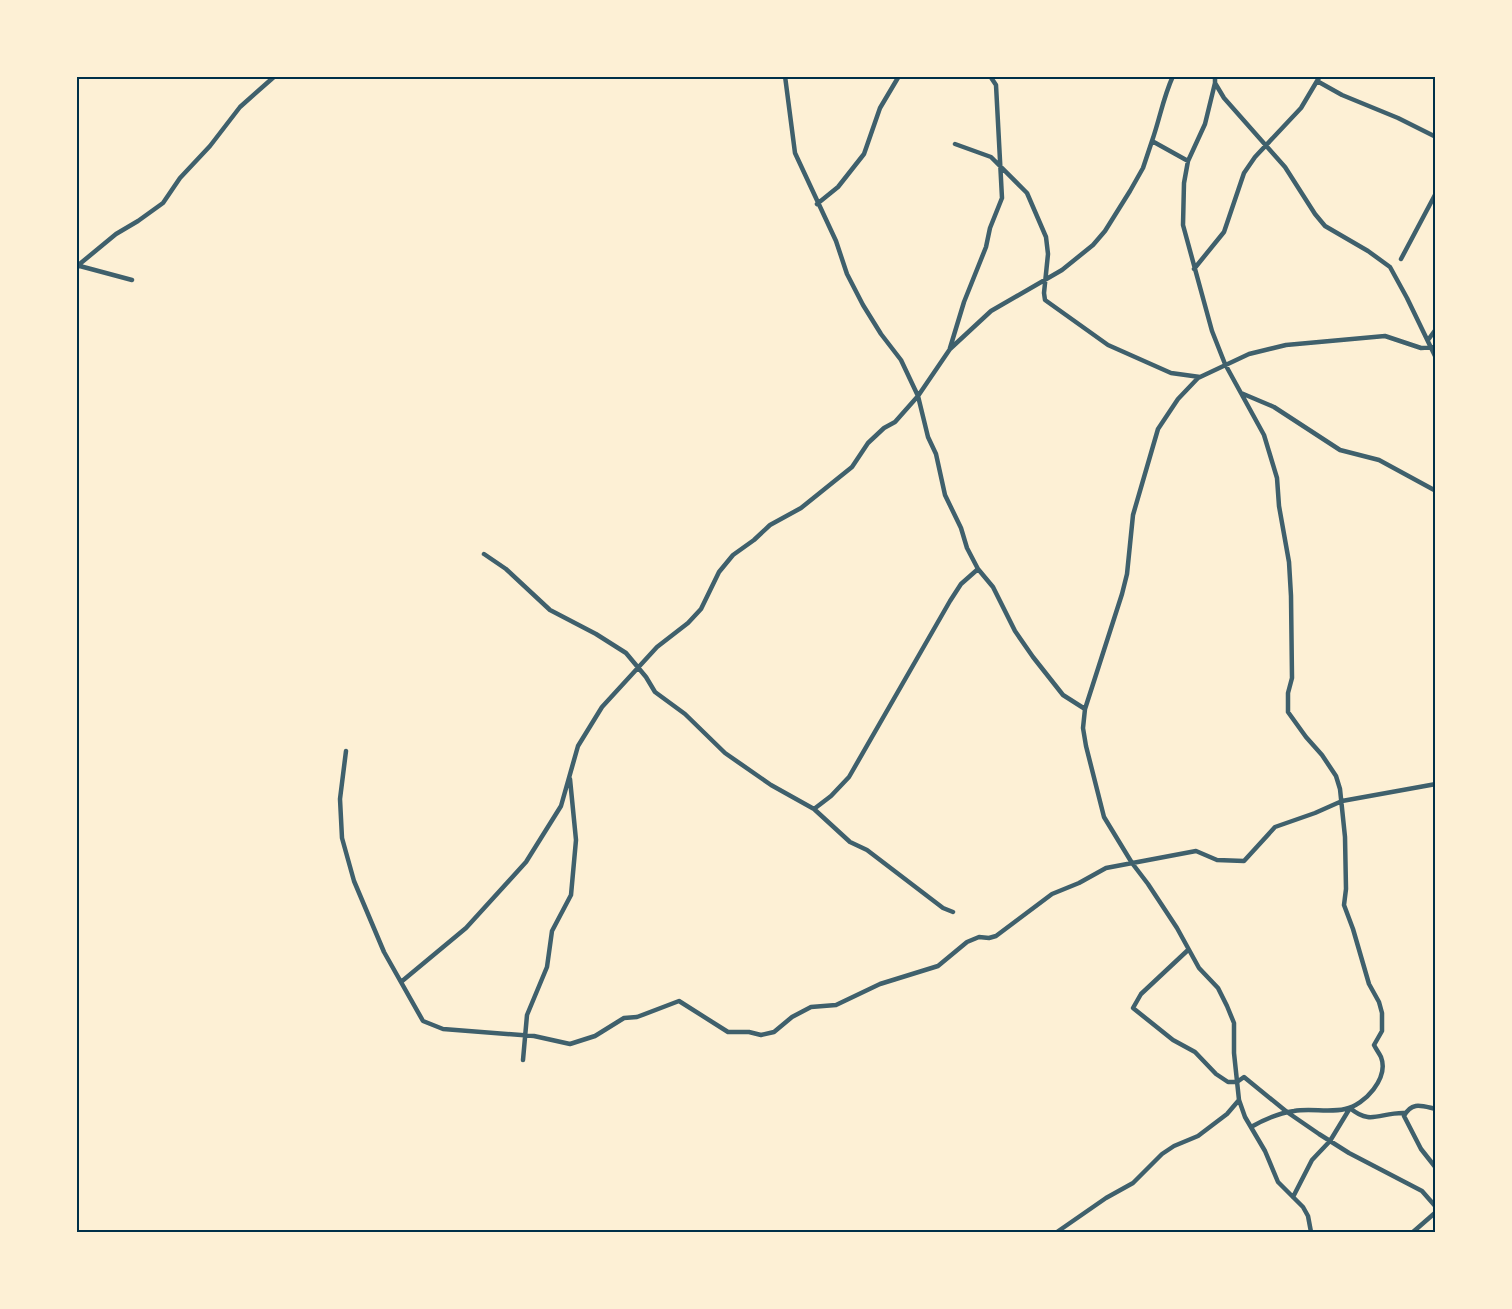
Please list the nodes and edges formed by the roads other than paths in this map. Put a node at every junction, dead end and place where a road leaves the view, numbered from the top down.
1 (275, 76) edge
2 (785, 76) edge
3 (899, 76) edge
4 (990, 76) edge
5 (999, 76) edge
6 (1173, 76) edge
7 (1215, 76) edge
8 (1319, 79) edge
9 (1215, 83) junction
10 (996, 85) junction
11 (1436, 137) edge
12 (1152, 141) junction
13 (955, 144) dead end
14 (1266, 146) junction
15 (1188, 162) junction
16 (999, 164) junction
17 (1436, 193) edge
18 (817, 204) junction
19 (1401, 259) dead end
20 (77, 266) edge
21 (1194, 269) junction
22 (132, 280) dead end
23 (1045, 280) junction
24 (1436, 328) edge
25 (1428, 340) junction
26 (1433, 347) edge
27 (950, 349) junction
28 (1436, 358) edge
29 (1225, 364) junction
30 (1200, 377) junction
31 (1241, 393) junction
32 (918, 396) junction
33 (1436, 491) edge
34 (484, 554) dead end
35 (978, 569) junction
36 (638, 669) junction
37 (1085, 709) junction
38 (346, 751) dead end
39 (569, 773) junction
40 (1436, 784) edge
41 (1342, 801) junction
42 (814, 808) junction
43 (1132, 863) junction
44 (953, 912) dead end
45 (1188, 950) junction
46 (401, 982) junction
47 (525, 1036) junction
48 (523, 1060) dead end
49 (1237, 1082) junction
50 (1239, 1100) junction
51 (1350, 1108) junction
52 (1436, 1109) edge
53 (1287, 1112) junction
54 (1406, 1113) junction
55 (1251, 1126) junction
56 (1330, 1141) junction
57 (1436, 1168) edge
58 (1293, 1197) junction
59 (1436, 1207) edge
60 (1436, 1212) edge
61 (1057, 1233) edge
62 (1311, 1233) edge
63 (1413, 1233) edge

1 - 20 street
2 - 18 street
3 - 18 street
4 - 10 street
5 - 10 street
6 - 12 street
7 - 9 street
8 - 11 street
8 - 14 street
9 - 14 street
9 - 15 street
10 - 16 street
12 - 15 street
12 - 23 street
13 - 16 street
14 - 21 street
14 - 25 street
15 - 21 street
16 - 23 street
16 - 27 street
17 - 19 street
18 - 32 street
20 - 22 street
21 - 29 street
23 - 27 street
23 - 30 street
24 - 25 street
25 - 26 street
26 - 28 street
26 - 29 street
27 - 32 street
29 - 30 street
29 - 31 street
30 - 37 street
31 - 33 street
31 - 41 street
32 - 35 street
32 - 36 street
34 - 36 street
35 - 37 street
35 - 42 street
36 - 39 street
36 - 42 street
37 - 43 street
38 - 46 street
39 - 46 street
39 - 47 street
40 - 41 street
41 - 43 street
41 - 51 street
42 - 44 street
43 - 45 street
43 - 47 street
45 - 49 street
45 - 49 street
46 - 47 street
47 - 48 street
49 - 50 street
49 - 53 street
50 - 55 street
50 - 61 street
51 - 53 street
51 - 54 street
51 - 56 street
52 - 54 street
53 - 55 street
53 - 56 street
54 - 57 street
55 - 58 street
56 - 58 street
56 - 59 street
58 - 62 street
60 - 63 street

